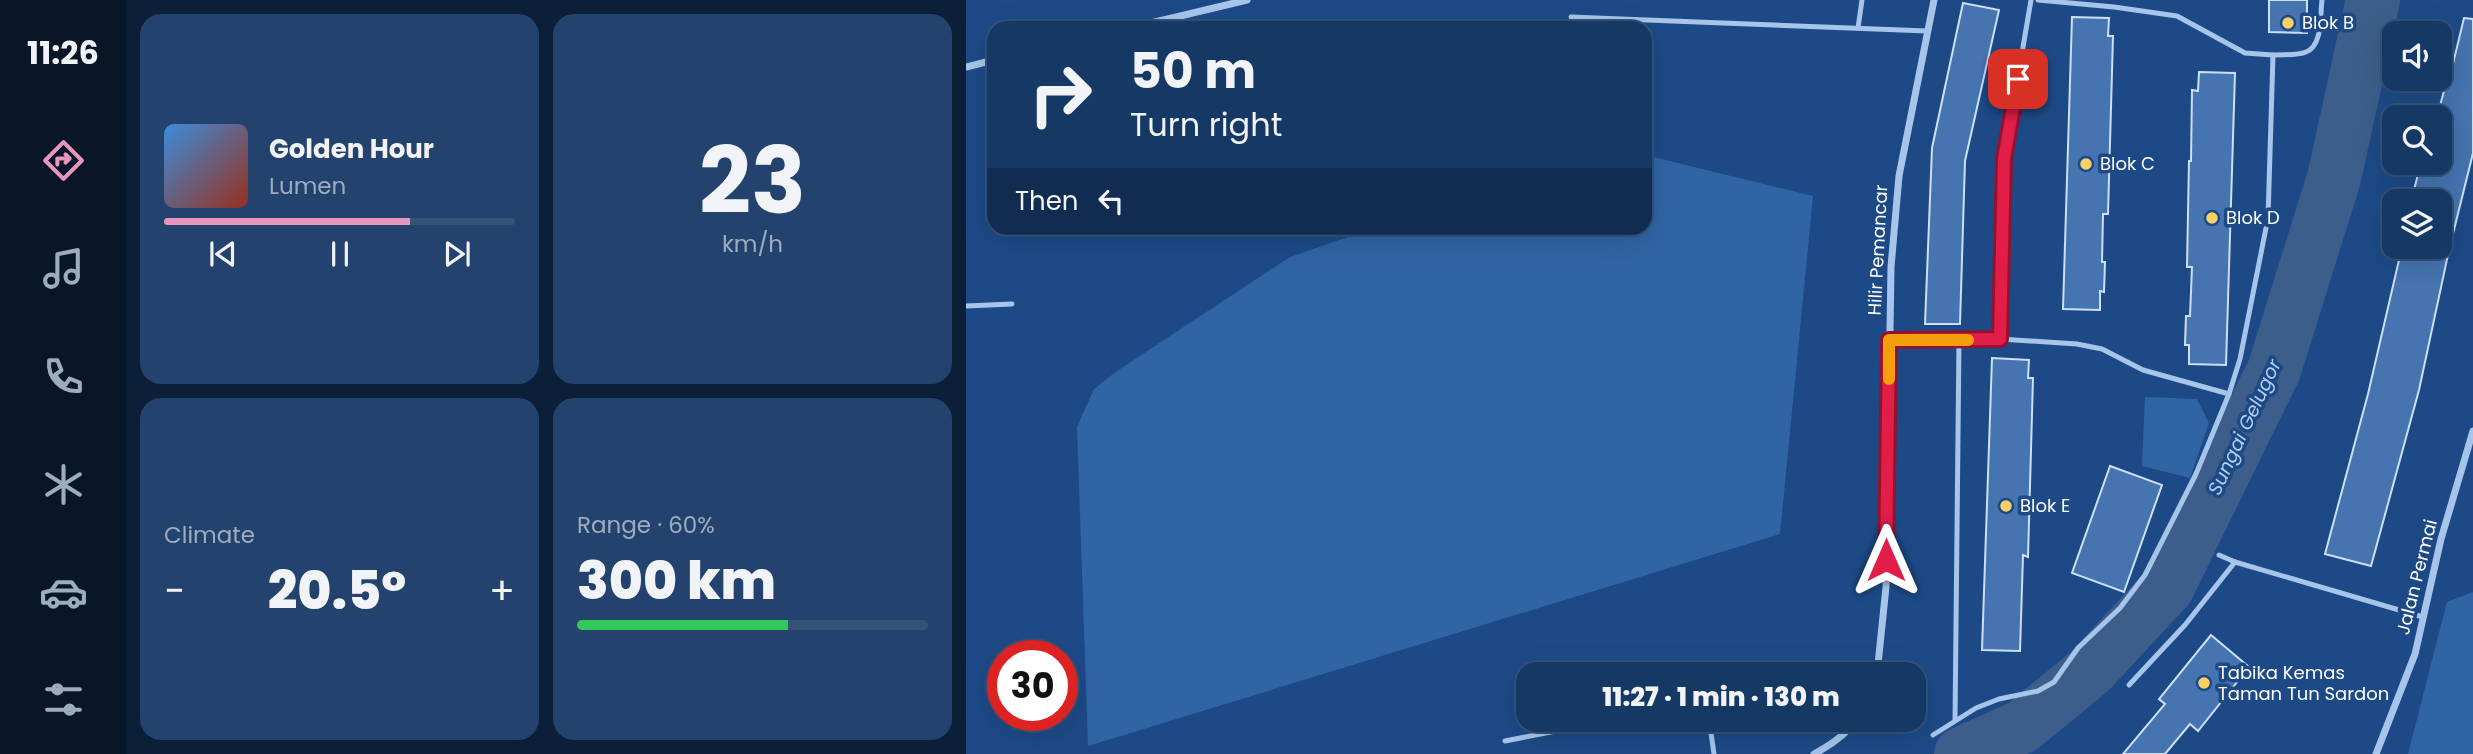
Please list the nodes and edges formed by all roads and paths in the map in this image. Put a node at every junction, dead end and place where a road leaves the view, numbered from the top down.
1 (1247, 0) edge
2 (1862, 0) edge
3 (1934, 0) edge
4 (2031, 0) edge
5 (2038, 0) edge
6 (2322, 0) edge
7 (1571, 17) dead end
8 (1159, 21) edge
9 (1858, 27) junction
10 (1927, 31) junction
11 (2273, 55) junction
12 (987, 62) edge
13 (966, 67) edge
14 (1012, 304) dead end
15 (966, 306) edge
16 (2000, 339) junction
17 (1889, 340) junction
18 (1959, 340) junction
19 (2229, 394) junction
20 (2473, 430) edge
21 (2471, 444) edge
22 (2220, 555) dead end
23 (2235, 562) junction
24 (2423, 617) junction
25 (1878, 662) edge
26 (2129, 685) dead end
27 (1955, 721) junction
28 (1551, 732) edge
29 (1711, 732) edge
30 (1846, 732) edge
31 (1933, 735) dead end
32 (1505, 741) dead end
33 (1714, 754) edge
34 (1814, 754) edge
35 (2376, 754) edge

1 - 8 street
2 - 9 lane
3 - 10 street, Hilir Pemancar
4 - 16 lane
5 - 11 lane
6 - 11 lane
7 - 9 lane
9 - 10 lane
10 - 17 street, Hilir Pemancar
11 - 19 lane
12 - 13 street
14 - 15 lane
16 - 18 lane
16 - 19 lane
17 - 18 lane
17 - 25 street, Hilir Pemancar
18 - 27 lane
19 - 27 lane
20 - 21 street, Jalan Permai
21 - 24 street, Jalan Permai
22 - 23 lane
23 - 24 lane
23 - 26 lane
24 - 35 street, Jalan Permai
27 - 31 lane
28 - 32 lane
29 - 33 lane
30 - 34 street

